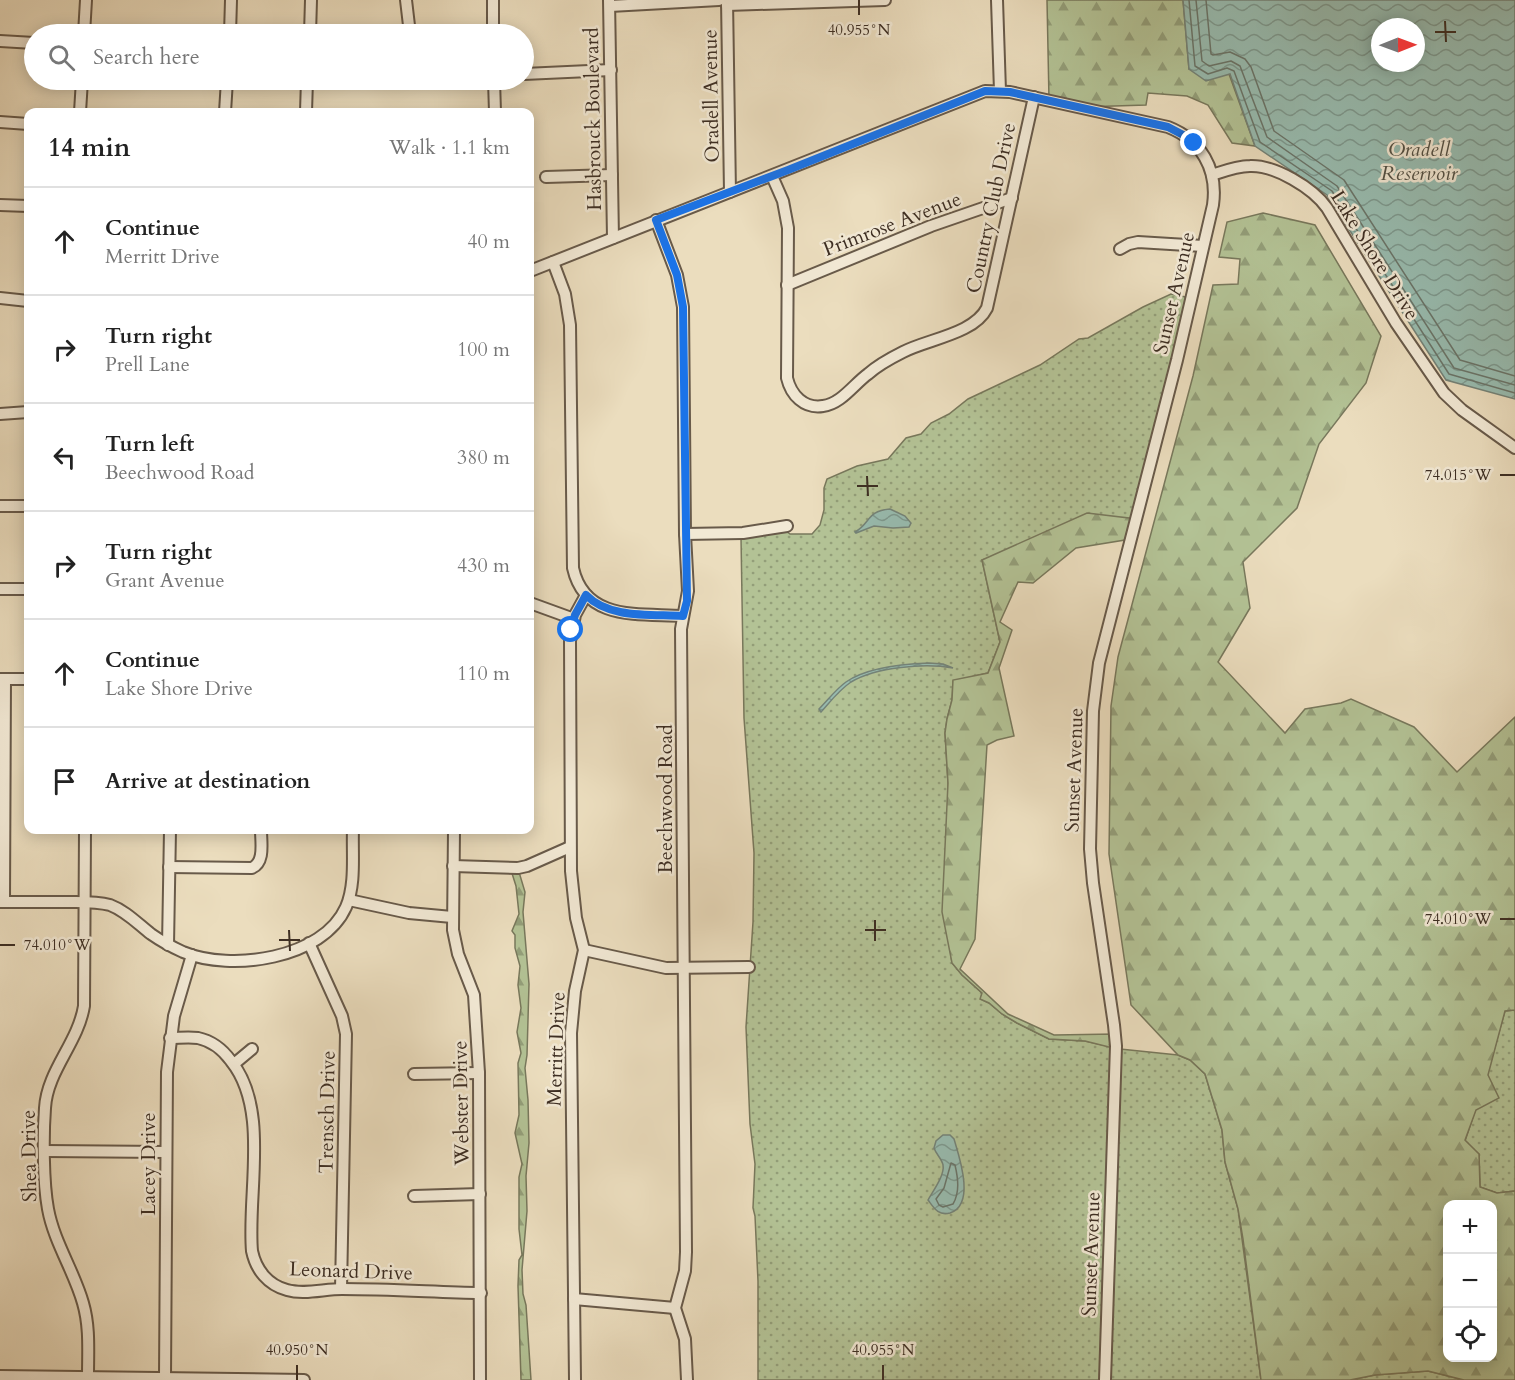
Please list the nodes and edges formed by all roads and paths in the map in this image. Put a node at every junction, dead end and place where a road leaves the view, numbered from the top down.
1 (86, 0) edge
2 (231, 0) edge
3 (312, 0) edge
4 (406, 0) edge
5 (493, 0) edge
6 (885, 0) edge
7 (997, 0) edge
8 (724, 2) edge
9 (610, 3) edge
10 (85, 24) edge
11 (230, 24) edge
12 (311, 24) edge
13 (409, 24) edge
14 (493, 24) edge
15 (0, 41) edge
16 (24, 42) edge
17 (611, 70) junction
18 (534, 74) edge
19 (81, 90) edge
20 (226, 90) edge
21 (307, 90) edge
22 (494, 90) edge
23 (999, 91) junction
24 (1034, 97) junction
25 (80, 108) edge
26 (225, 108) edge
27 (306, 108) edge
28 (495, 108) edge
29 (0, 122) edge
30 (24, 124) edge
31 (612, 175) junction
32 (1212, 175) junction
33 (772, 176) junction
34 (546, 177) dead end
35 (730, 192) junction
36 (1012, 198) junction
37 (0, 205) edge
38 (24, 206) edge
39 (656, 220) junction
40 (613, 238) junction
41 (1203, 246) junction
42 (1120, 249) dead end
43 (553, 262) junction
44 (534, 269) edge
45 (787, 285) junction
46 (0, 298) edge
47 (24, 301) edge
48 (24, 412) edge
49 (0, 414) edge
50 (1515, 448) edge
51 (0, 506) edge
52 (24, 506) edge
53 (787, 525) dead end
54 (685, 534) junction
55 (0, 590) edge
56 (24, 590) edge
57 (586, 595) junction
58 (534, 604) edge
59 (683, 616) junction
60 (573, 619) junction
61 (2, 679) edge
62 (24, 679) edge
63 (85, 834) edge
64 (170, 834) edge
65 (261, 834) edge
66 (352, 834) edge
67 (454, 834) edge
68 (570, 847) junction
69 (453, 866) junction
70 (169, 867) junction
71 (349, 900) junction
72 (2, 902) edge
73 (85, 902) junction
74 (452, 917) junction
75 (309, 943) junction
76 (168, 945) junction
77 (584, 950) junction
78 (192, 956) junction
79 (749, 967) dead end
80 (684, 968) junction
81 (170, 1038) junction
82 (252, 1050) dead end
83 (234, 1064) junction
84 (479, 1073) junction
85 (414, 1074) dead end
86 (45, 1151) junction
87 (166, 1152) junction
88 (480, 1194) junction
89 (414, 1196) dead end
90 (341, 1289) junction
91 (481, 1293) junction
92 (574, 1299) junction
93 (675, 1308) junction
94 (0, 1376) edge
95 (88, 1376) junction
96 (165, 1377) junction
97 (572, 1379) edge
98 (304, 1380) edge
99 (480, 1380) edge
100 (687, 1380) edge
101 (1105, 1380) edge

1 - 10 street
2 - 11 street
3 - 12 street
4 - 13 street
5 - 14 street
6 - 8 street
7 - 23 street
8 - 9 street
8 - 35 street, Oradell Avenue
9 - 17 street, Hasbrouck Boulevard
15 - 16 street
17 - 18 street
17 - 31 street, Hasbrouck Boulevard
19 - 25 street
20 - 26 street
21 - 27 street
22 - 28 street
23 - 24 street
23 - 33 street
24 - 32 street
24 - 36 street, Country Club Drive
29 - 30 street
31 - 34 street
31 - 40 street, Hasbrouck Boulevard
32 - 41 street, Sunset Avenue
32 - 50 street, Lake Shore Drive
33 - 35 street
33 - 45 street, Country Club Drive
35 - 39 street
36 - 45 street, Primrose Avenue
36 - 45 street, Country Club Drive
37 - 38 street
39 - 40 street
39 - 54 street, Beechwood Road
40 - 43 street
41 - 42 street
41 - 101 street, Sunset Avenue
43 - 44 street
43 - 57 street
46 - 47 street
48 - 49 street
51 - 52 street
53 - 54 street
54 - 59 street, Beechwood Road
55 - 56 street
57 - 59 street
57 - 60 street, Merritt Drive
58 - 60 street
59 - 80 street, Beechwood Road
60 - 68 street, Merritt Drive
61 - 62 street
61 - 72 street
63 - 73 street, Shea Drive
64 - 70 street
65 - 70 street
66 - 71 street
67 - 69 street, Webster Drive
68 - 69 street
68 - 77 street, Merritt Drive
69 - 74 street, Webster Drive
70 - 76 street
71 - 74 street
71 - 75 street
72 - 73 street
73 - 76 street
73 - 86 street, Shea Drive
74 - 84 street, Webster Drive
75 - 78 street
75 - 90 street, Trensch Drive
76 - 78 street
77 - 80 street
77 - 92 street, Merritt Drive
78 - 81 street, Lacey Drive
79 - 80 street
80 - 93 street, Beechwood Road
81 - 83 street, Leonard Drive
81 - 87 street, Lacey Drive
82 - 83 street
83 - 90 street, Leonard Drive
84 - 85 street
84 - 88 street, Webster Drive
86 - 87 street
86 - 95 street, Shea Drive
87 - 96 street, Lacey Drive
88 - 89 street
88 - 91 street, Webster Drive
90 - 91 street, Leonard Drive
91 - 99 street, Webster Drive
92 - 93 street
92 - 97 street, Merritt Drive
93 - 100 street
94 - 95 street
95 - 96 street
96 - 98 street

